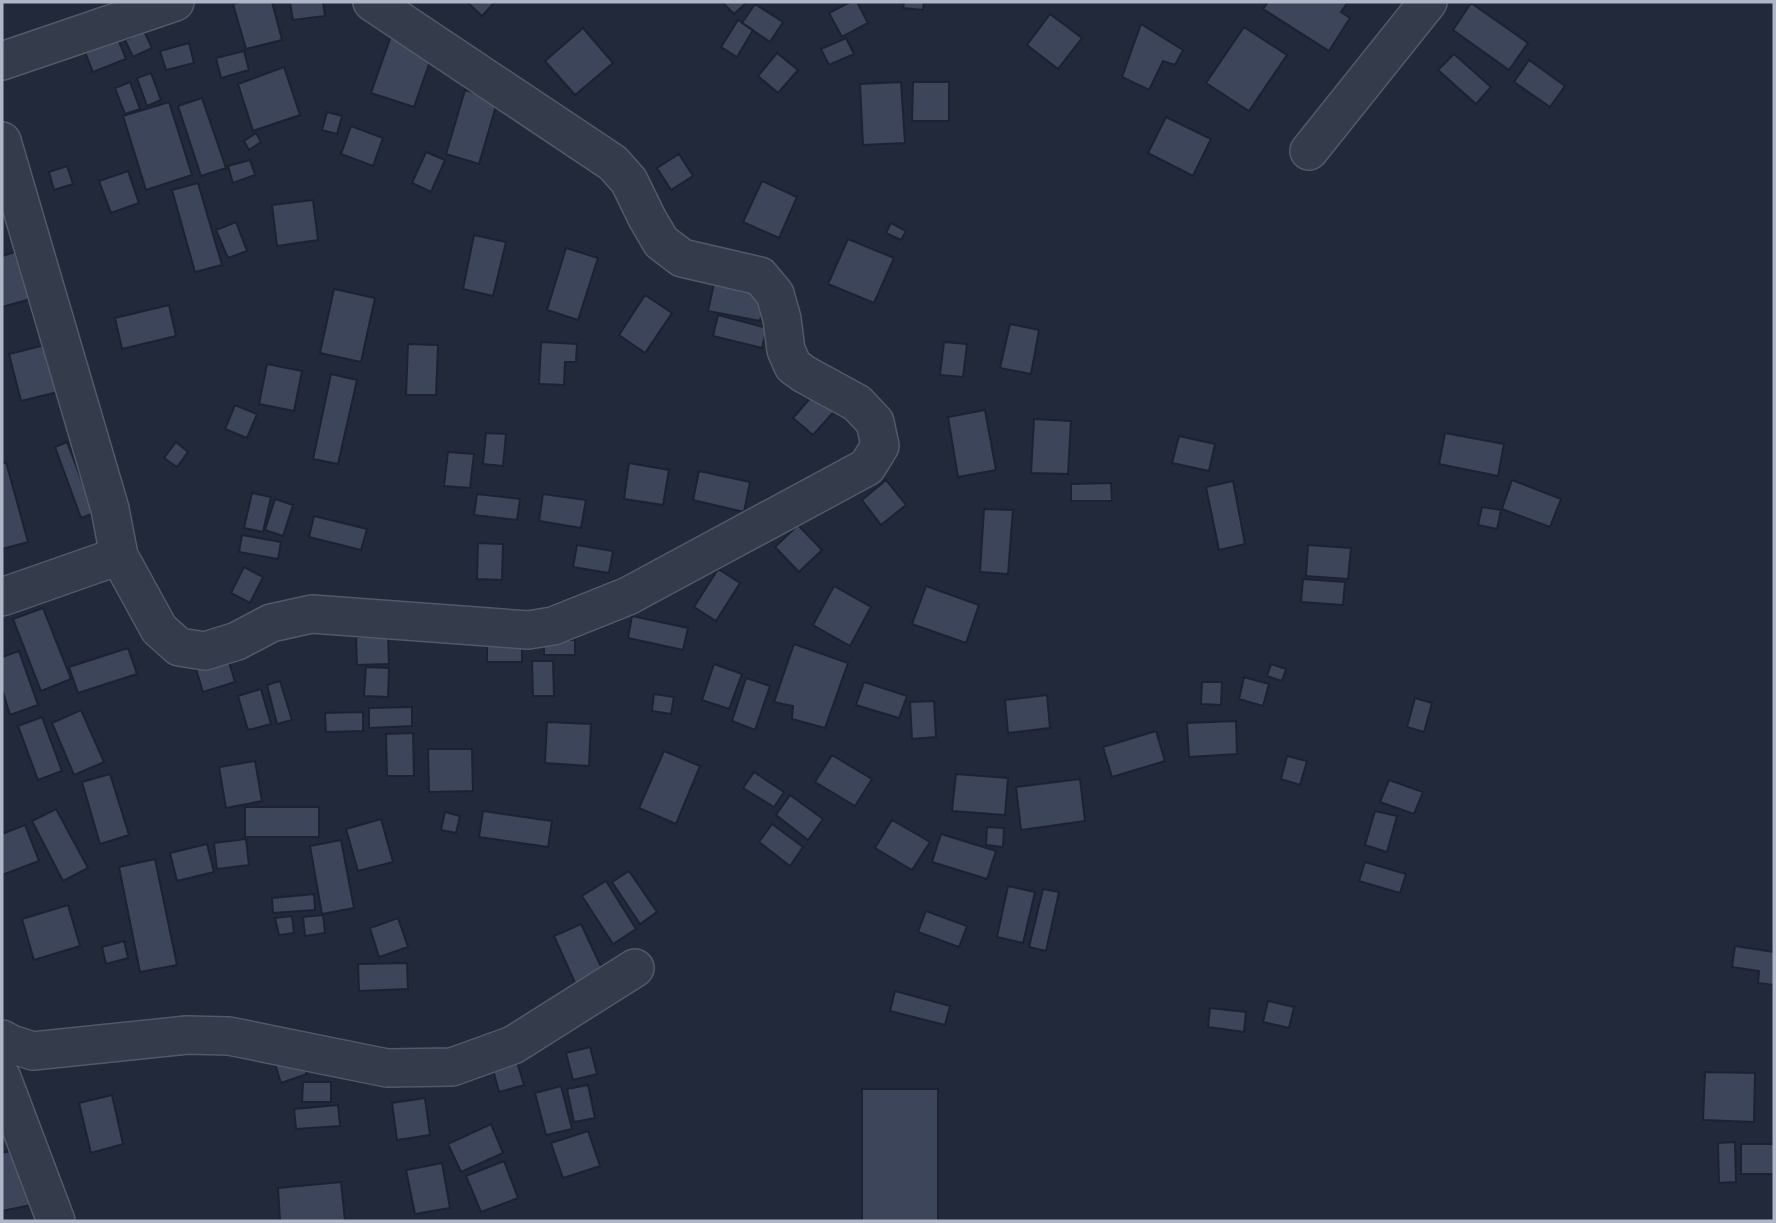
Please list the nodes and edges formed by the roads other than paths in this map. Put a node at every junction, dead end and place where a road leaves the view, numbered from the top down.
1 (175, 2) edge
2 (372, 2) edge
3 (1428, 2) edge
4 (2, 61) edge
5 (2, 141) edge
6 (1309, 152) dead end
7 (118, 556) junction
8 (2, 597) edge
9 (635, 968) dead end
10 (2, 1039) edge
11 (2, 1078) edge
12 (56, 1221) edge

1 - 4 street
2 - 7 street
3 - 6 street
5 - 7 street
7 - 8 street
9 - 10 street
11 - 12 street

